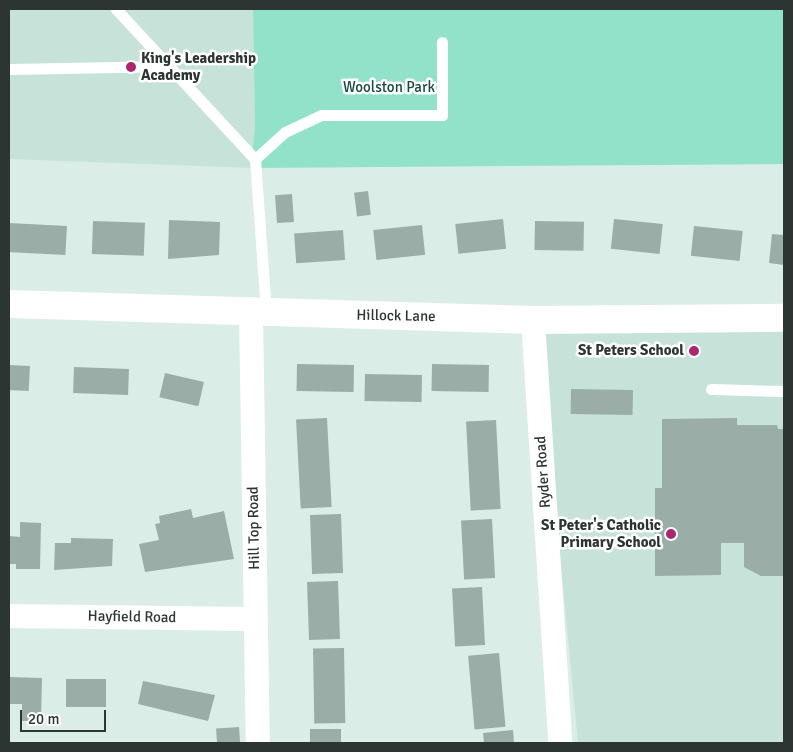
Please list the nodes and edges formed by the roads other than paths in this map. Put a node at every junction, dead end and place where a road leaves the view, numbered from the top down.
1 (116, 9) edge
2 (442, 42) dead end
3 (170, 66) junction
4 (9, 69) edge
5 (255, 159) junction
6 (9, 304) edge
7 (258, 313) junction
8 (784, 318) edge
9 (533, 320) junction
10 (711, 389) dead end
11 (784, 391) edge
12 (9, 616) edge
13 (255, 619) junction
14 (258, 743) edge
15 (560, 743) edge

1 - 3 lane
2 - 5 lane
3 - 4 lane
3 - 5 lane
5 - 7 lane
6 - 7 street, Hillock Lane
7 - 9 street, Hillock Lane
7 - 13 street, Hill Top Road
8 - 9 street, Hillock Lane
9 - 15 street, Ryder Road
10 - 11 lane
12 - 13 street, Hayfield Road
13 - 14 street, Hill Top Road

